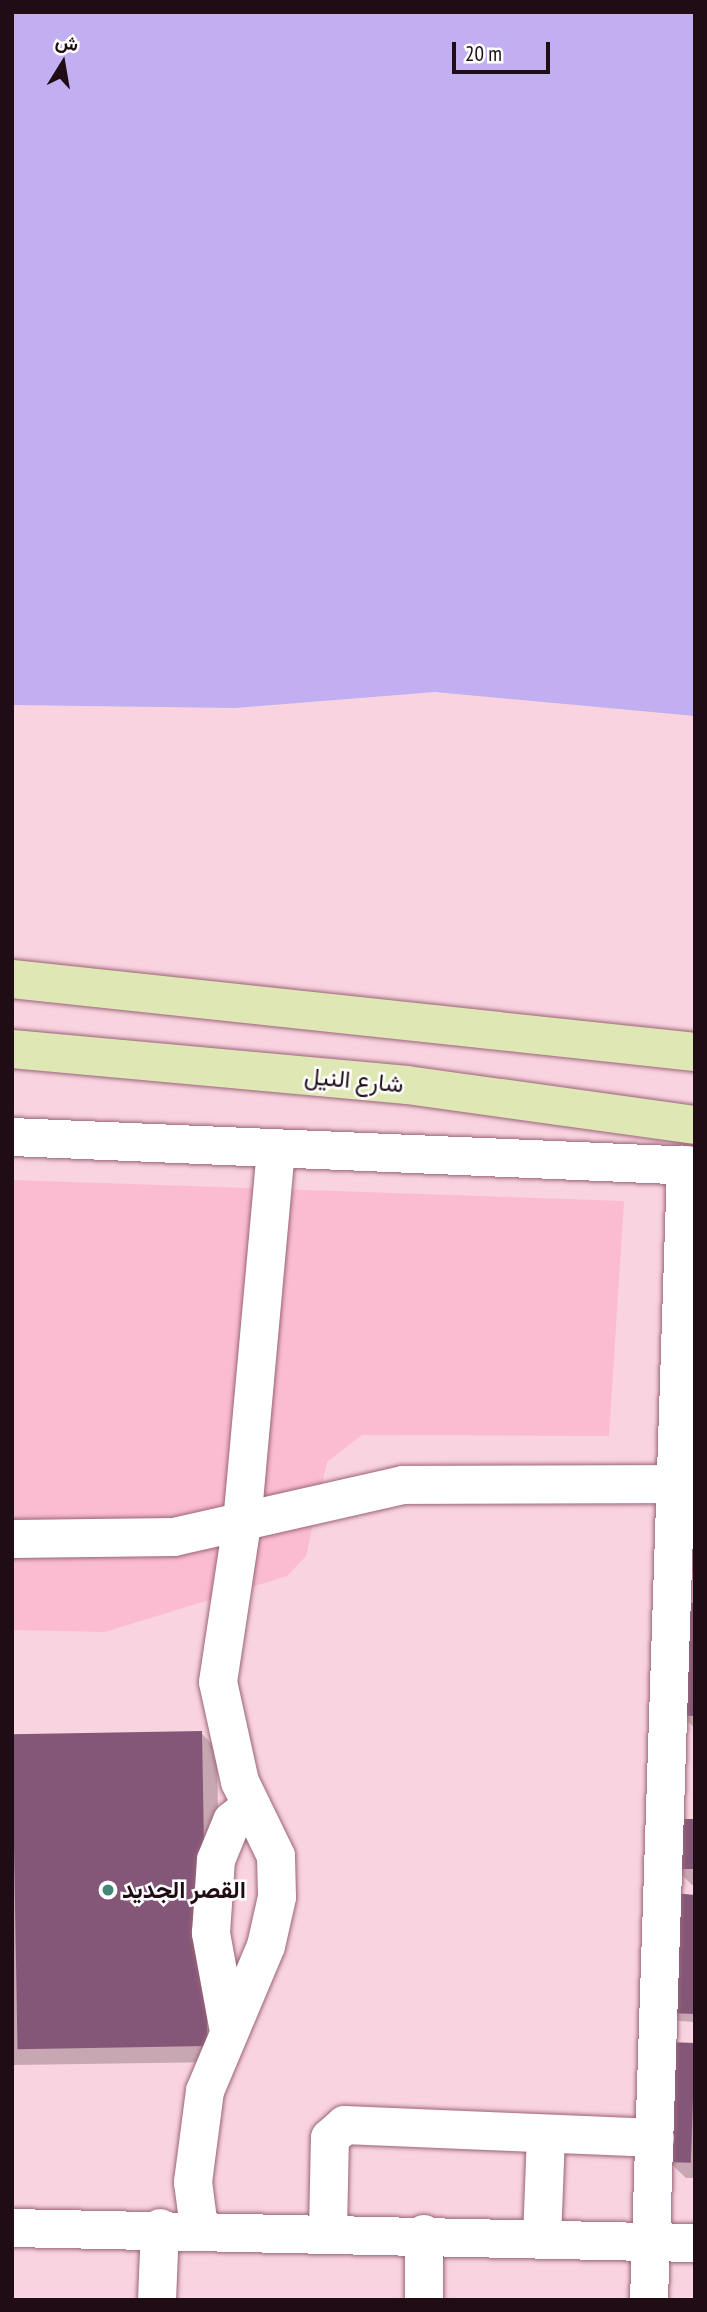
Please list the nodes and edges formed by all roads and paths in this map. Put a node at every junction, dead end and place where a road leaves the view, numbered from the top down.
1 (12, 979) edge
2 (12, 1049) edge
3 (695, 1052) edge
4 (693, 1121) edge
5 (12, 1137) edge
6 (276, 1150) junction
7 (691, 1166) edge
8 (676, 1484) junction
9 (242, 1523) junction
10 (12, 1539) edge
11 (251, 1805) junction
12 (228, 2026) junction
13 (546, 2135) junction
14 (655, 2138) junction
15 (12, 2228) edge
16 (160, 2228) junction
17 (199, 2228) junction
18 (328, 2231) junction
19 (424, 2234) junction
20 (542, 2239) junction
21 (695, 2243) edge
22 (650, 2244) junction
23 (157, 2300) edge
24 (424, 2300) edge
25 (649, 2300) edge

1 - 3 main road
2 - 4 main road, شارع النيل
5 - 6 street
6 - 7 street
6 - 9 street
7 - 8 street
8 - 9 street
8 - 14 street
9 - 10 street
9 - 11 street
11 - 12 street
11 - 12 street
12 - 17 street
13 - 14 street
13 - 18 street
13 - 20 street
14 - 22 street
15 - 16 street
16 - 17 street
16 - 23 street
17 - 18 street
18 - 19 street
19 - 20 street
19 - 24 street
20 - 22 street
21 - 22 street
22 - 25 street

